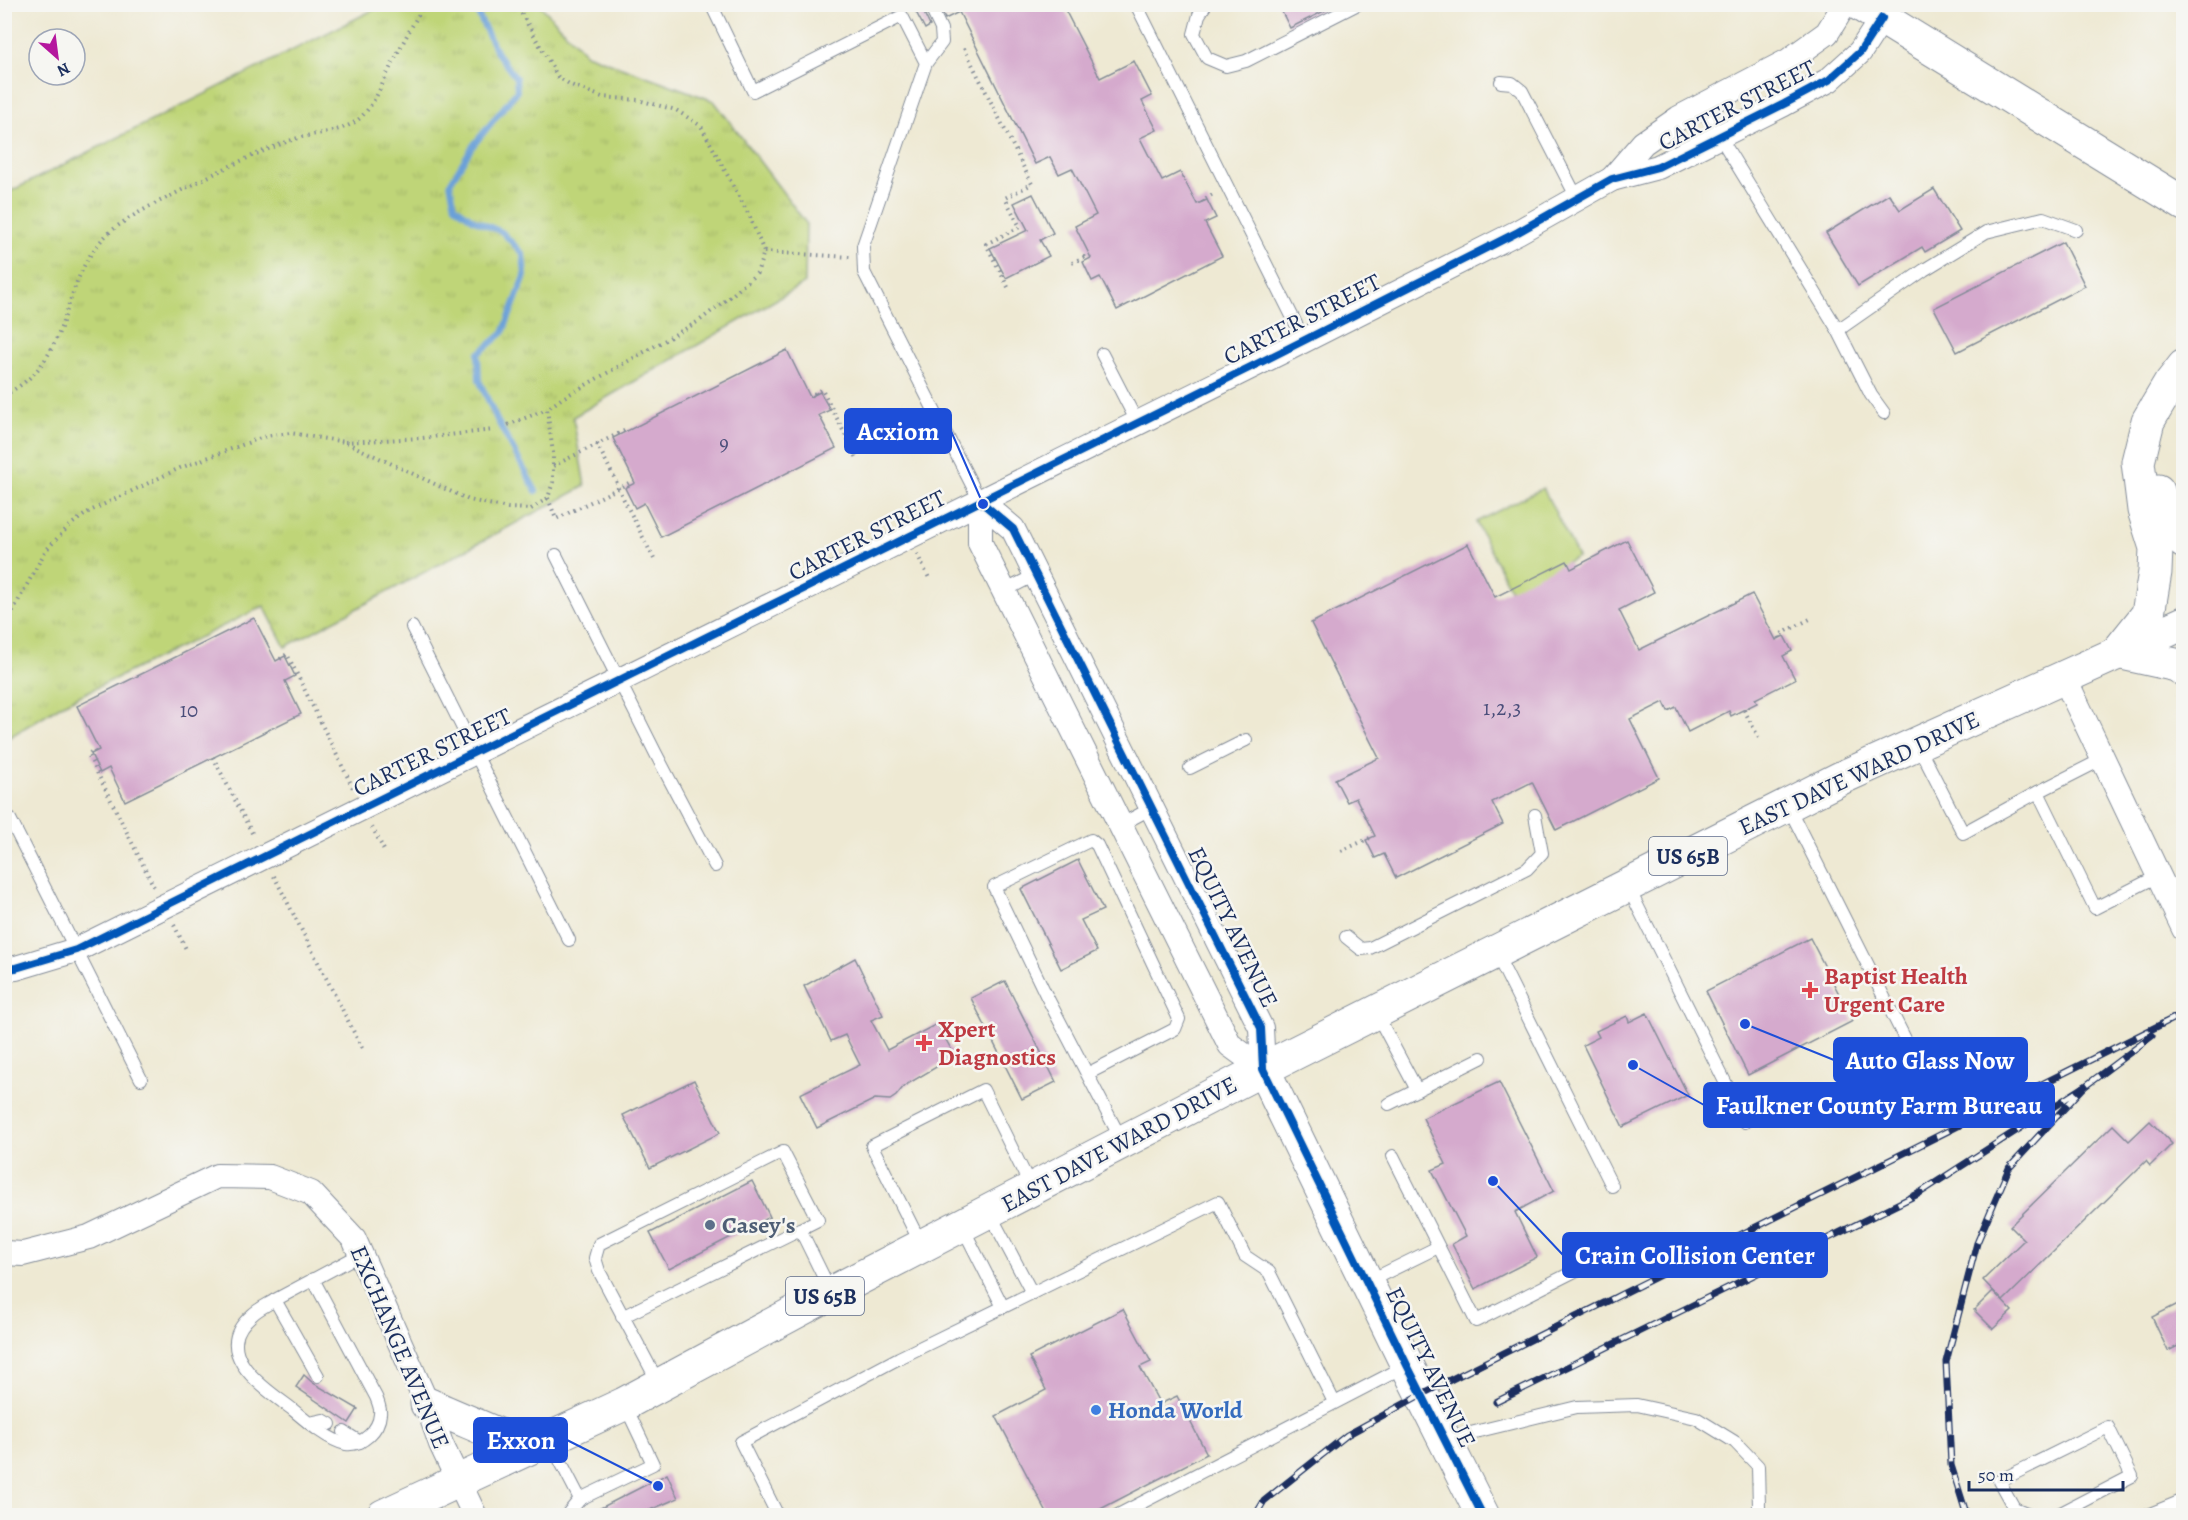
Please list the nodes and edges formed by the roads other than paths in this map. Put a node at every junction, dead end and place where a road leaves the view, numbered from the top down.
1 (711, 4) edge
2 (929, 4) edge
3 (1136, 4) edge
4 (1206, 4) edge
5 (1358, 4) edge
6 (1845, 4) edge
7 (901, 10) edge
8 (1871, 11) edge
9 (926, 63) junction
10 (1501, 82) dead end
11 (1701, 106) junction
12 (1719, 137) junction
13 (1612, 179) junction
14 (1578, 200) junction
15 (2184, 204) edge
16 (2076, 230) dead end
17 (1838, 330) junction
18 (1304, 340) junction
19 (1102, 354) dead end
20 (2184, 366) edge
21 (2184, 400) edge
22 (1884, 413) dead end
23 (1137, 422) junction
24 (980, 501) junction
25 (2184, 542) edge
26 (556, 555) dead end
27 (1035, 575) junction
28 (1004, 591) junction
29 (2184, 623) edge
30 (412, 627) dead end
31 (2117, 652) junction
32 (2184, 670) edge
33 (2064, 677) junction
34 (619, 680) junction
35 (1246, 740) dead end
36 (1917, 743) junction
37 (474, 752) junction
38 (2103, 759) junction
39 (1190, 768) dead end
40 (2038, 792) junction
41 (1788, 805) junction
42 (1152, 808) junction
43 (1535, 815) dead end
44 (10, 819) dead end
45 (1120, 825) junction
46 (715, 866) dead end
47 (2158, 876) junction
48 (1628, 886) junction
49 (2184, 929) edge
50 (1346, 937) dead end
51 (569, 940) dead end
52 (76, 950) junction
53 (1496, 952) junction
54 (4, 969) edge
55 (1376, 1012) junction
56 (1906, 1041) dead end
57 (1481, 1058) dead end
58 (1263, 1069) junction
59 (1087, 1074) junction
60 (141, 1079) dead end
61 (1416, 1090) junction
62 (1389, 1104) dead end
63 (1745, 1122) dead end
64 (1123, 1143) junction
65 (1393, 1156) dead end
66 (1612, 1186) dead end
67 (1032, 1190) junction
68 (976, 1219) junction
69 (800, 1229) junction
70 (923, 1247) junction
71 (1438, 1247) junction
72 (4, 1253) edge
73 (361, 1254) junction
74 (1577, 1270) dead end
75 (313, 1279) junction
76 (1367, 1282) junction
77 (831, 1293) junction
78 (1032, 1293) junction
79 (275, 1300) junction
80 (1003, 1307) junction
81 (622, 1317) junction
82 (1407, 1365) junction
83 (318, 1376) dead end
84 (660, 1385) junction
85 (1334, 1402) junction
86 (427, 1404) junction
87 (624, 1404) junction
88 (309, 1423) junction
89 (330, 1424) dead end
90 (344, 1432) dead end
91 (1445, 1440) junction
92 (360, 1442) junction
93 (537, 1443) junction
94 (458, 1481) junction
95 (580, 1499) junction
96 (2184, 1500) edge
97 (383, 1515) edge
98 (476, 1515) edge
99 (566, 1515) edge
100 (778, 1515) edge
101 (1116, 1515) edge
102 (1483, 1515) edge
103 (1756, 1515) edge
104 (2034, 1515) edge
105 (2055, 1515) edge
106 (2145, 1515) edge

1 - 7 lane
2 - 9 lane
3 - 18 lane
4 - 5 lane
6 - 11 street, CARTER STREET
7 - 9 lane
8 - 12 street, CARTER STREET
8 - 15 main road
9 - 24 lane
10 - 14 lane
11 - 12 lane
11 - 13 street, CARTER STREET
12 - 13 street, CARTER STREET
12 - 17 lane
13 - 14 street, CARTER STREET
14 - 18 street, CARTER STREET
16 - 17 lane
17 - 22 lane
18 - 23 street, CARTER STREET
19 - 23 lane
20 - 31 main road, US 65B
21 - 25 main road
23 - 24 street, CARTER STREET
24 - 27 street, EQUITY AVENUE
24 - 28 street, EQUITY AVENUE
24 - 34 street, CARTER STREET
26 - 34 lane
27 - 28 lane
27 - 42 street, EQUITY AVENUE
28 - 45 street, EQUITY AVENUE
29 - 31 main road, EAST DAVE WARD DRIVE
30 - 37 lane
31 - 32 main road
31 - 33 main road, EAST DAVE WARD DRIVE / US 65B
33 - 36 main road, EAST DAVE WARD DRIVE / US 65B
33 - 38 street
34 - 37 street, CARTER STREET
34 - 46 lane
35 - 39 lane
36 - 40 lane
36 - 41 main road, EAST DAVE WARD DRIVE / US 65B
37 - 51 lane
37 - 52 street, CARTER STREET
38 - 40 lane
38 - 47 street
40 - 47 lane
41 - 48 main road, EAST DAVE WARD DRIVE / US 65B
41 - 56 lane
42 - 45 lane
42 - 58 street, EQUITY AVENUE
43 - 50 lane
44 - 52 lane
45 - 58 street, EQUITY AVENUE
47 - 49 street
48 - 53 main road, EAST DAVE WARD DRIVE / US 65B
48 - 63 lane
52 - 54 street, CARTER STREET
52 - 60 lane
53 - 55 main road, EAST DAVE WARD DRIVE / US 65B
53 - 66 lane
55 - 58 main road, EAST DAVE WARD DRIVE / US 65B
55 - 61 lane
57 - 61 lane
58 - 64 main road, EAST DAVE WARD DRIVE / US 65B
58 - 76 main road, EQUITY AVENUE
59 - 59 lane
59 - 64 lane
61 - 62 lane
64 - 67 main road, EAST DAVE WARD DRIVE / US 65B
65 - 71 lane
67 - 68 main road, EAST DAVE WARD DRIVE / US 65B
67 - 70 lane
68 - 70 main road, EAST DAVE WARD DRIVE / US 65B
68 - 78 lane
68 - 80 lane
69 - 77 lane
69 - 81 lane
69 - 81 lane
70 - 77 main road, EAST DAVE WARD DRIVE / US 65B
71 - 74 lane
71 - 76 lane
72 - 73 street, EXCHANGE AVENUE
73 - 75 lane
73 - 86 street, EXCHANGE AVENUE
75 - 79 lane
75 - 92 lane
76 - 82 main road, EQUITY AVENUE
77 - 84 main road, EAST DAVE WARD DRIVE / US 65B
78 - 80 lane
78 - 85 lane
79 - 83 lane
79 - 88 lane
80 - 100 lane
81 - 84 lane
82 - 85 lane
82 - 91 main road, EQUITY AVENUE
84 - 87 main road, EAST DAVE WARD DRIVE / US 65B
85 - 101 lane
86 - 93 main road
86 - 94 street, EXCHANGE AVENUE
87 - 93 main road, EAST DAVE WARD DRIVE / US 65B
87 - 95 lane
88 - 89 lane
88 - 92 lane
90 - 92 lane
91 - 102 main road, EQUITY AVENUE
91 - 103 lane
93 - 94 main road, EAST DAVE WARD DRIVE / US 65B
93 - 95 lane
94 - 97 main road, EAST DAVE WARD DRIVE / US 65B
94 - 98 street, EXCHANGE AVENUE
95 - 99 lane
96 - 106 lane
104 - 105 lane

